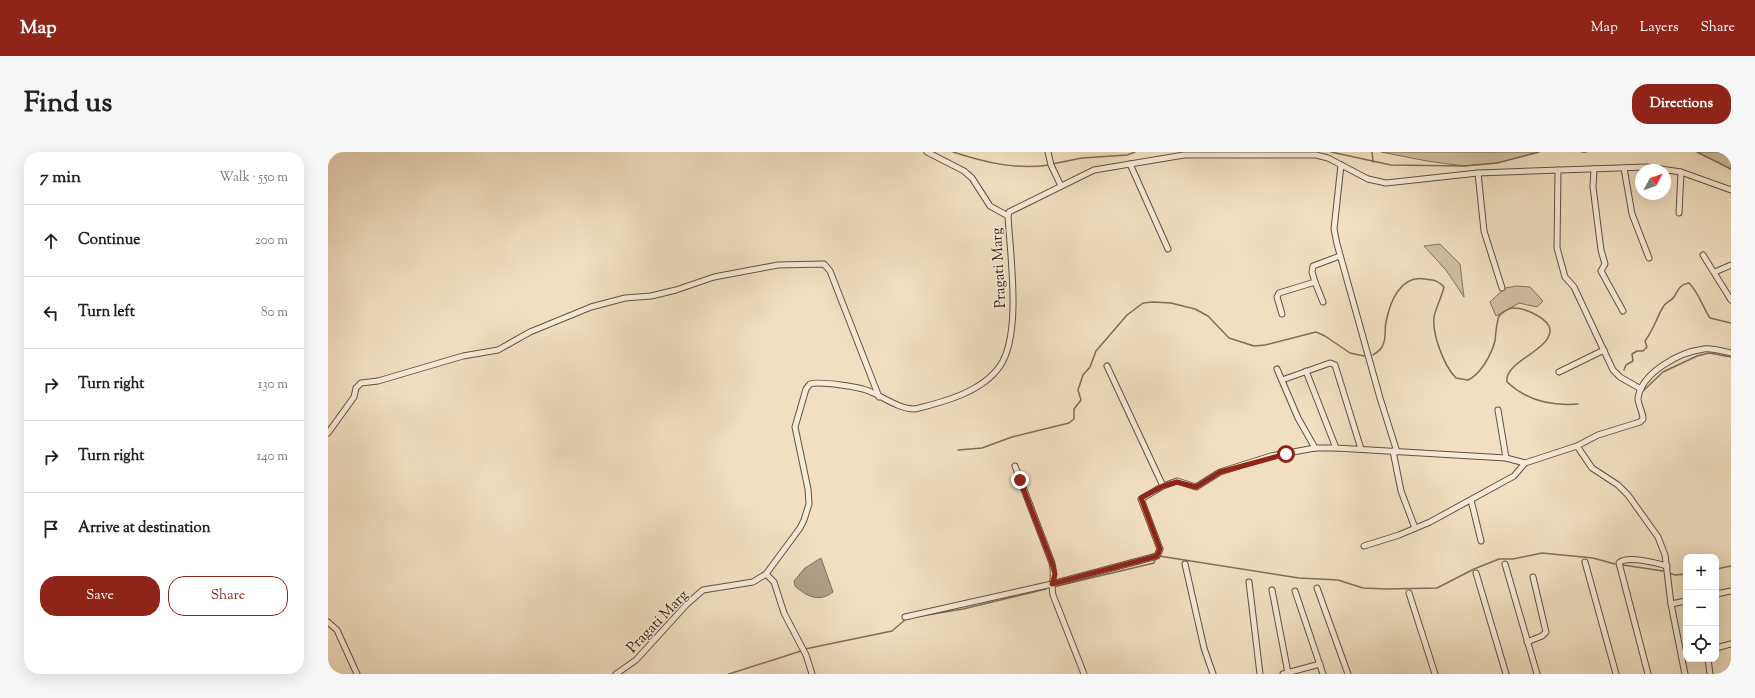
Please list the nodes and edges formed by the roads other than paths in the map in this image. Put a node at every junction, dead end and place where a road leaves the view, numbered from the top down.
1 (927, 152) edge
2 (1048, 152) edge
3 (1184, 153) edge
4 (1130, 164) junction
5 (1340, 165) junction
6 (1624, 168) junction
7 (1594, 169) junction
8 (1558, 170) junction
9 (1681, 172) junction
10 (1478, 173) junction
11 (1061, 186) junction
12 (1731, 190) edge
13 (1678, 213) dead end
14 (1008, 216) junction
15 (1168, 249) dead end
16 (1340, 256) junction
17 (1703, 256) dead end
18 (1649, 258) dead end
19 (1731, 265) edge
20 (1715, 272) junction
21 (1315, 282) junction
22 (1502, 288) dead end
23 (1731, 300) edge
24 (1323, 302) dead end
25 (1623, 311) dead end
26 (1282, 314) dead end
27 (1604, 350) junction
28 (1731, 353) edge
29 (1107, 366) dead end
30 (1277, 369) dead end
31 (1306, 371) junction
32 (1559, 372) dead end
33 (1282, 380) junction
34 (1641, 389) junction
35 (879, 397) junction
36 (1498, 410) dead end
37 (328, 433) edge
38 (1577, 446) junction
39 (1315, 448) junction
40 (1336, 448) junction
41 (1361, 449) junction
42 (1395, 451) junction
43 (1506, 458) junction
44 (1525, 463) junction
45 (1015, 466) dead end
46 (1163, 486) junction
47 (1471, 500) junction
48 (1415, 528) junction
49 (1481, 541) dead end
50 (1364, 546) dead end
51 (1586, 562) dead end
52 (1185, 564) dead end
53 (1505, 564) dead end
54 (1667, 566) junction
55 (1476, 573) dead end
56 (766, 574) junction
57 (1533, 577) dead end
58 (1249, 582) dead end
59 (1052, 584) junction
60 (1317, 588) dead end
61 (1272, 590) dead end
62 (1295, 591) dead end
63 (1731, 591) edge
64 (1409, 593) dead end
65 (1719, 593) edge
66 (1683, 602) edge
67 (1672, 604) junction
68 (905, 618) dead end
69 (328, 622) edge
70 (1527, 642) junction
71 (1731, 644) edge
72 (1719, 647) edge
73 (1708, 662) edge
74 (1320, 664) junction
75 (1285, 673) edge
76 (357, 674) edge
77 (616, 674) edge
78 (812, 674) edge
79 (1084, 674) edge
80 (1213, 674) edge
81 (1260, 674) edge
82 (1323, 674) edge
83 (1348, 674) edge
84 (1435, 674) edge
85 (1506, 674) edge
86 (1537, 674) edge
87 (1616, 674) edge
88 (1648, 674) edge
89 (1685, 674) edge
90 (1710, 674) edge

1 - 14 street
2 - 11 street
3 - 4 street, Pragati Marg
3 - 5 street, Pragati Marg
4 - 11 street, Pragati Marg
4 - 15 street
5 - 10 street, Pragati Marg
5 - 16 street
6 - 7 street, Pragati Marg
6 - 9 street, Pragati Marg
6 - 18 street
7 - 8 street, Pragati Marg
7 - 25 street
8 - 10 street, Pragati Marg
8 - 27 street
9 - 12 street, Pragati Marg
9 - 13 street
10 - 22 street
11 - 14 street, Pragati Marg
14 - 35 street, Pragati Marg
16 - 21 street
16 - 42 street
17 - 20 street
19 - 20 street
20 - 23 street
21 - 24 street
21 - 26 street
27 - 32 street
27 - 34 street
28 - 34 street
29 - 46 street
30 - 33 street
31 - 33 street
31 - 40 street
31 - 41 street
33 - 39 street
34 - 38 street
35 - 37 street
35 - 56 street, Pragati Marg
36 - 43 street
38 - 44 street
38 - 54 street
39 - 40 street
39 - 46 street
40 - 41 street
41 - 42 street
42 - 43 street
42 - 48 street
43 - 44 street
44 - 47 street
45 - 59 street
46 - 59 street
47 - 48 street
47 - 49 street
48 - 50 street
51 - 87 street
52 - 80 street
53 - 70 street
54 - 67 street
54 - 88 street
55 - 85 street
56 - 77 street, Pragati Marg
56 - 78 street
57 - 70 street
58 - 81 street
59 - 68 street
59 - 79 street
60 - 83 street
61 - 75 street
62 - 74 street
63 - 65 street
64 - 84 street
66 - 67 street
67 - 89 street
69 - 76 street
70 - 86 street
71 - 72 street
73 - 90 street
74 - 75 street
74 - 82 street

